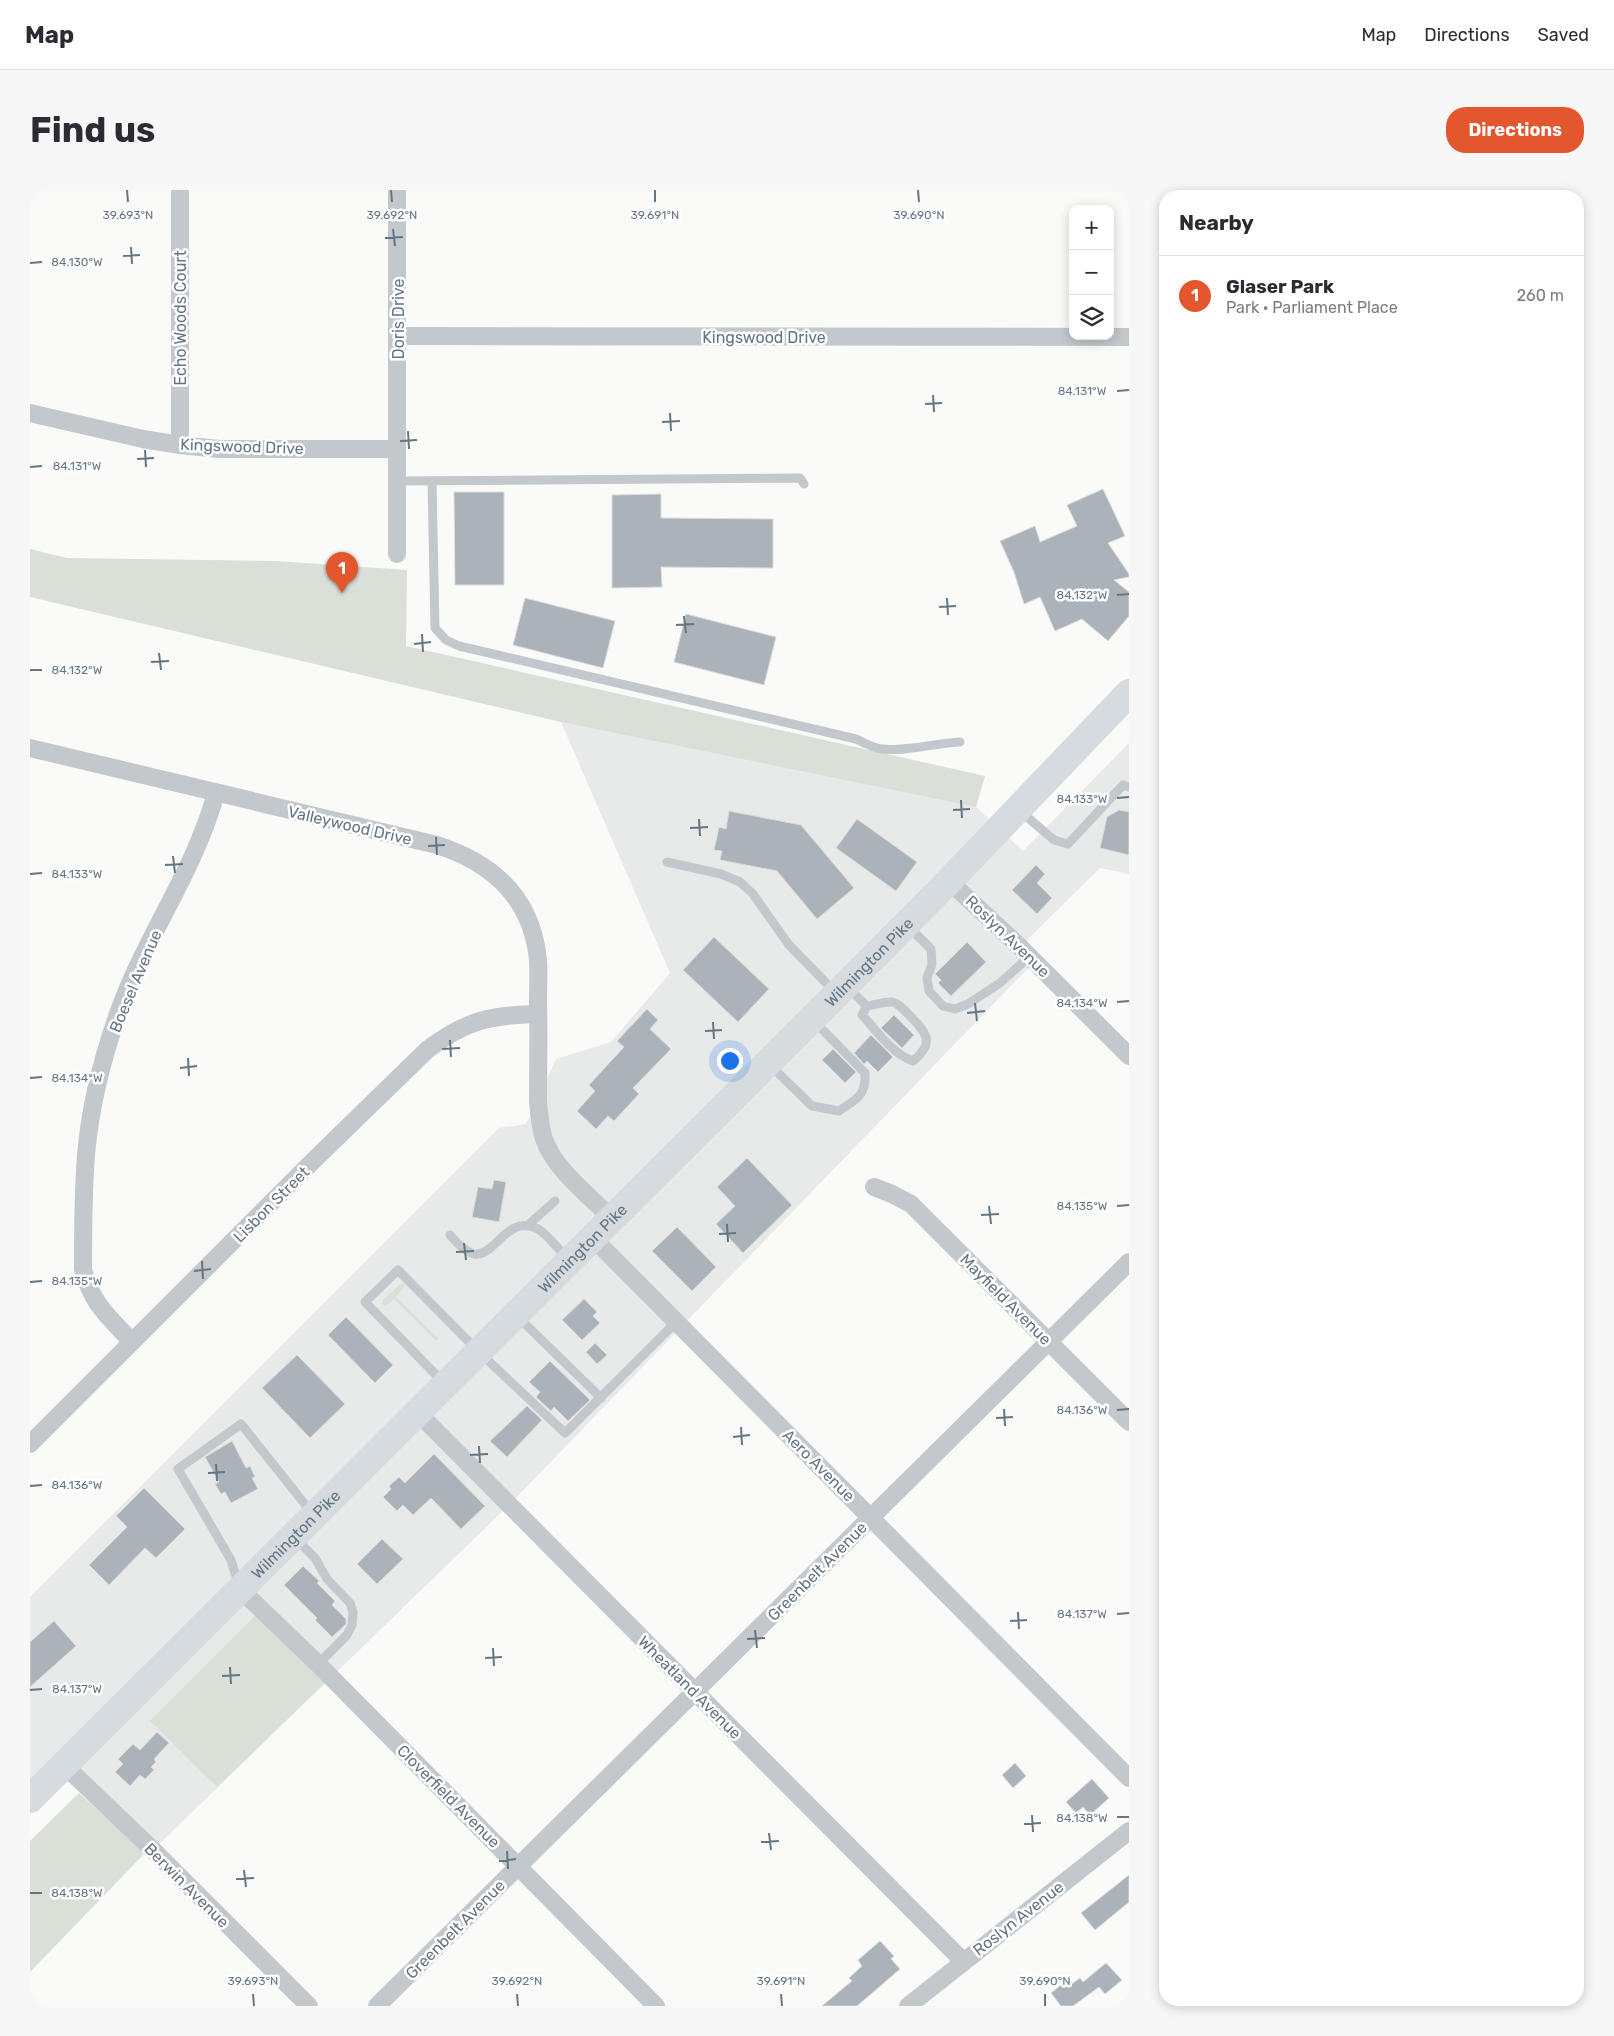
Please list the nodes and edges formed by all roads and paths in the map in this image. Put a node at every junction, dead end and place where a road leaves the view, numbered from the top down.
1 (180, 190) edge
2 (397, 190) edge
3 (398, 336) junction
4 (1129, 337) edge
5 (30, 412) edge
6 (180, 445) junction
7 (397, 449) junction
8 (432, 480) junction
9 (397, 481) junction
10 (804, 484) dead end
11 (397, 554) dead end
12 (1129, 693) edge
13 (960, 742) dead end
14 (30, 748) edge
15 (1129, 787) edge
16 (216, 793) junction
17 (1018, 809) junction
18 (667, 862) dead end
19 (949, 881) junction
20 (906, 924) junction
21 (1030, 956) junction
22 (841, 990) junction
23 (867, 1006) junction
24 (538, 1014) junction
25 (812, 1019) junction
26 (1129, 1056) edge
27 (768, 1063) junction
28 (874, 1188) dead end
29 (555, 1201) dead end
30 (612, 1219) junction
31 (526, 1226) junction
32 (450, 1236) dead end
33 (592, 1237) junction
34 (570, 1261) junction
35 (1129, 1262) edge
36 (516, 1314) junction
37 (677, 1322) junction
38 (132, 1342) junction
39 (1048, 1342) junction
40 (479, 1352) junction
41 (446, 1384) junction
42 (601, 1398) junction
43 (418, 1413) junction
44 (1129, 1422) edge
45 (30, 1444) edge
46 (314, 1516) junction
47 (871, 1517) junction
48 (293, 1536) junction
49 (240, 1589) junction
50 (318, 1664) junction
51 (695, 1692) junction
52 (64, 1765) junction
53 (1129, 1778) edge
54 (30, 1798) edge
55 (1129, 1831) edge
56 (518, 1866) junction
57 (963, 1961) junction
58 (309, 2006) edge
59 (377, 2006) edge
60 (656, 2006) edge
61 (908, 2006) edge

1 - 6 street, Echo Woods Court
2 - 3 street, Doris Drive
3 - 4 street, Kingswood Drive
3 - 7 street, Doris Drive
5 - 6 street, Kingswood Drive
6 - 7 street, Kingswood Drive
7 - 9 street, Doris Drive
8 - 9 lane
8 - 10 lane
8 - 13 lane
9 - 11 street, Doris Drive
12 - 17 main road, Wilmington Pike
14 - 16 street, Valleywood Drive
15 - 17 lane
16 - 24 street, Valleywood Drive
16 - 38 street, Boesel Avenue
17 - 19 main road, Wilmington Pike
18 - 22 lane
19 - 20 main road, Wilmington Pike
19 - 21 street, Roslyn Avenue
20 - 21 lane
20 - 22 main road, Wilmington Pike
21 - 26 street, Roslyn Avenue
22 - 23 lane
22 - 25 main road, Wilmington Pike
23 - 23 lane
24 - 30 street, Valleywood Drive
24 - 38 street, Lisbon Street
25 - 27 main road, Wilmington Pike
25 - 27 lane
27 - 30 main road, Wilmington Pike
28 - 39 street, Mayfield Avenue
29 - 31 lane
30 - 33 main road, Wilmington Pike
31 - 32 lane
31 - 34 lane
33 - 34 main road, Wilmington Pike
33 - 37 street, Aero Avenue
34 - 36 main road, Wilmington Pike
35 - 39 street, Greenbelt Avenue
36 - 40 main road, Wilmington Pike
36 - 42 lane
37 - 42 lane
37 - 47 street, Aero Avenue
38 - 45 street, Lisbon Street
39 - 44 street, Mayfield Avenue
39 - 47 street, Greenbelt Avenue
40 - 41 main road, Wilmington Pike
40 - 41 lane
40 - 42 lane
41 - 43 main road, Wilmington Pike
43 - 46 main road, Wilmington Pike
43 - 51 street, Wheatland Avenue
46 - 48 main road, Wilmington Pike
46 - 49 lane
47 - 51 street, Greenbelt Avenue
47 - 53 street, Aero Avenue
48 - 49 main road, Wilmington Pike
48 - 50 lane
49 - 50 street, Cloverfield Avenue
49 - 52 main road, Wilmington Pike
50 - 56 street, Cloverfield Avenue
51 - 56 street, Greenbelt Avenue
51 - 57 street, Wheatland Avenue
52 - 54 main road, Wilmington Pike
52 - 58 street, Berwin Avenue
55 - 57 street, Roslyn Avenue
56 - 59 street, Greenbelt Avenue
56 - 60 street, Cloverfield Avenue
57 - 61 street, Roslyn Avenue

